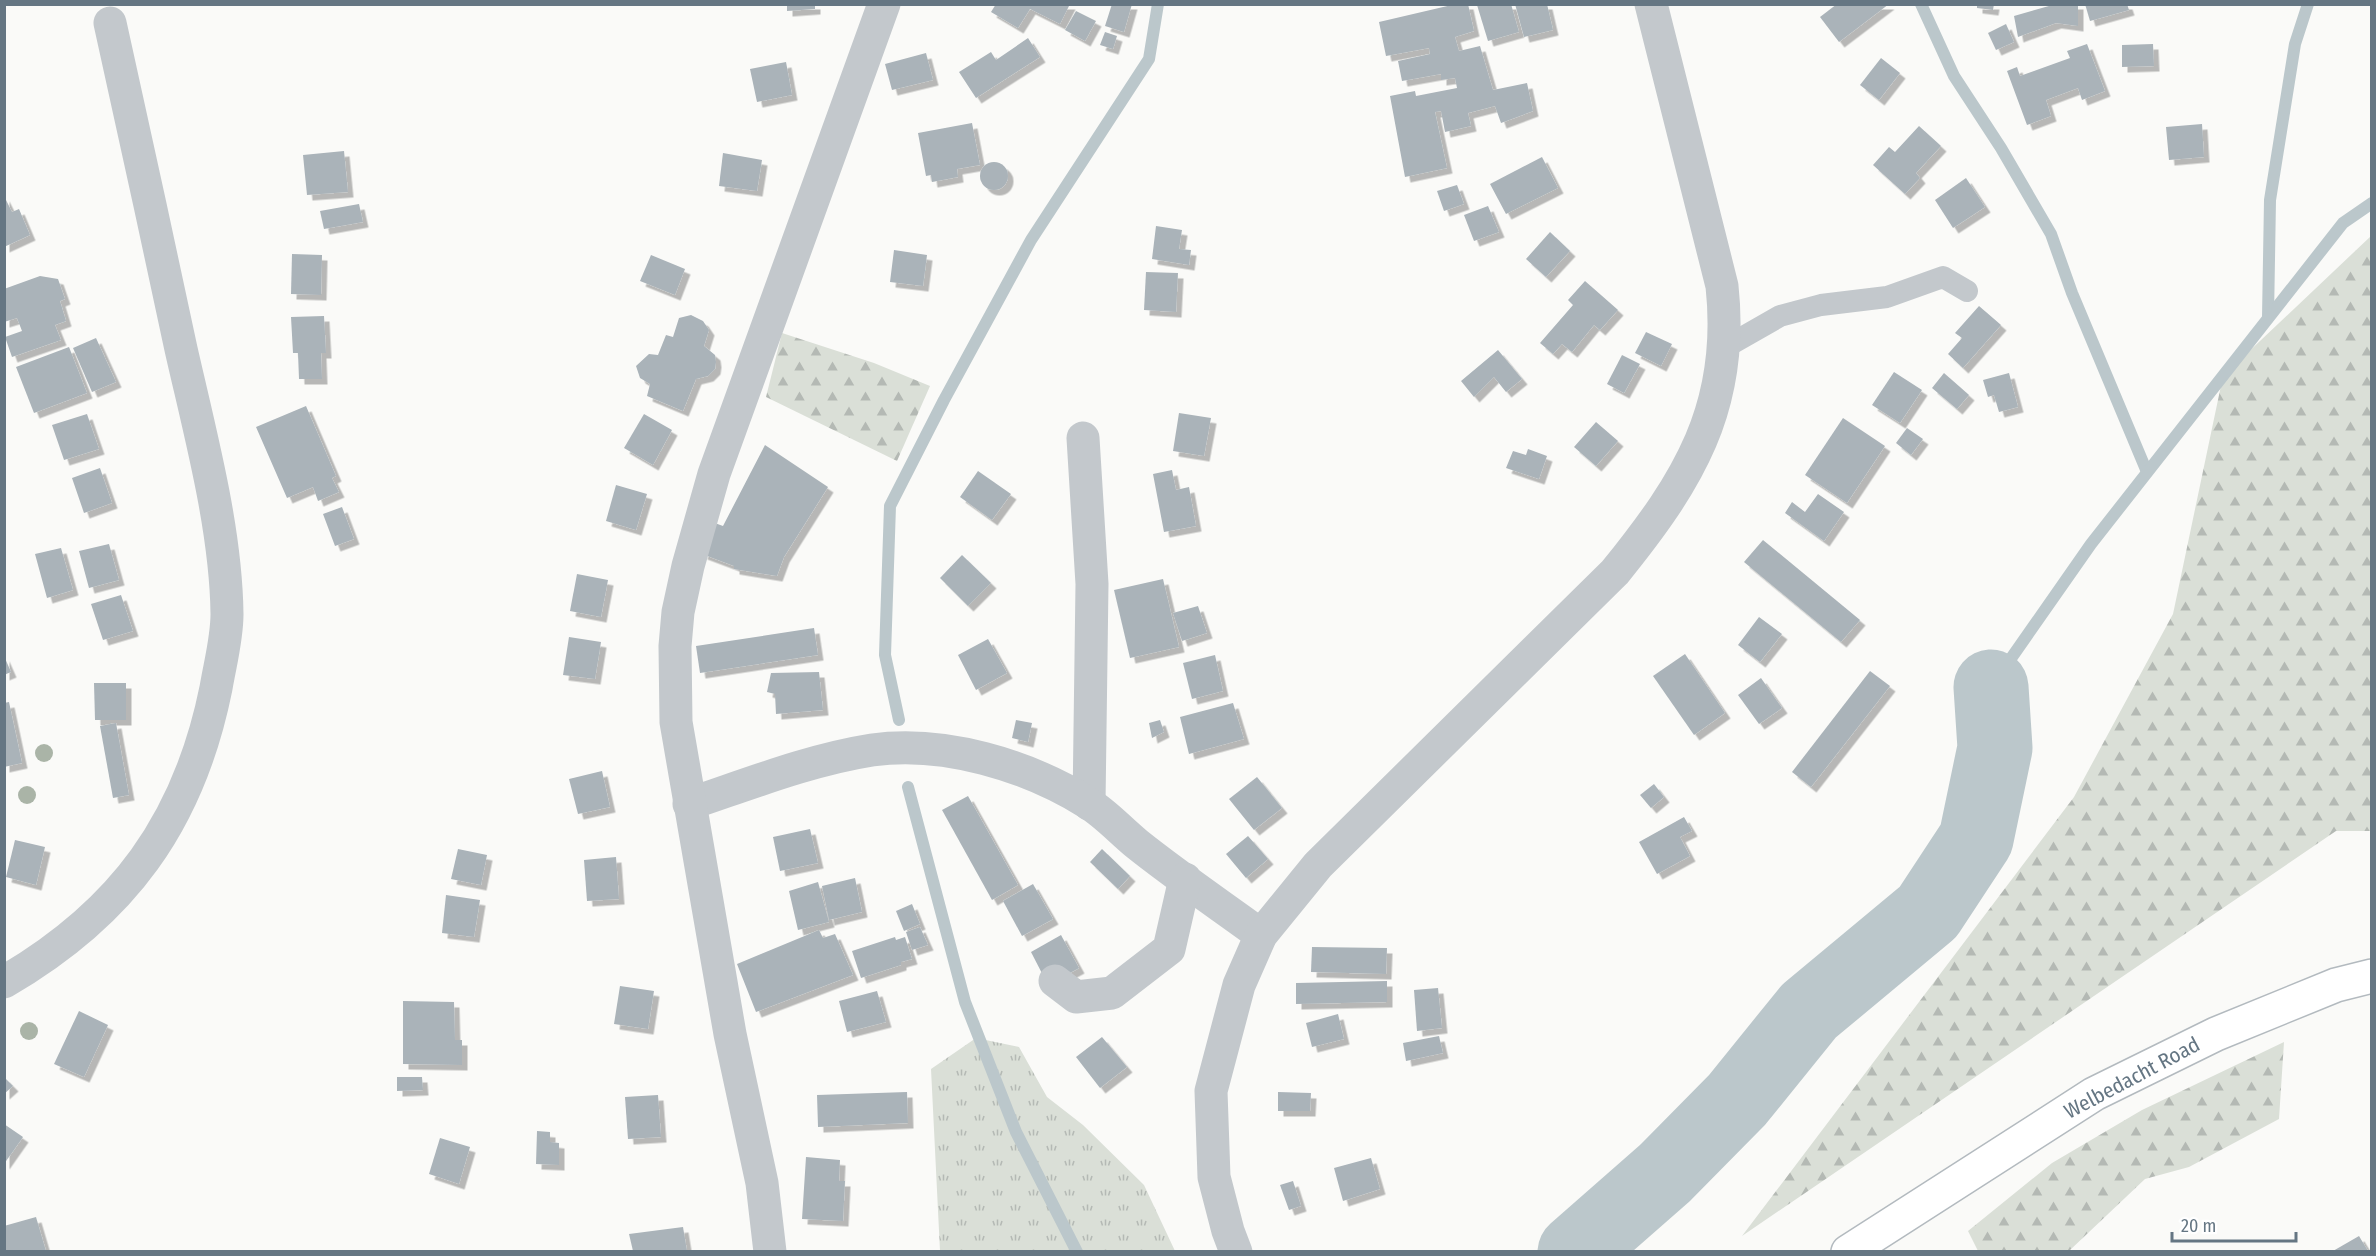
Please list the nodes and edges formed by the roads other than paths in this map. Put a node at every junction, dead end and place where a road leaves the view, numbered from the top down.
1 (884, 4) edge
2 (1651, 4) edge
3 (110, 23) dead end
4 (1967, 291) dead end
5 (1724, 348) junction
6 (1083, 438) dead end
7 (689, 804) junction
8 (1089, 804) junction
9 (1185, 879) junction
10 (1261, 935) junction
11 (2372, 976) edge
12 (1054, 981) dead end
13 (4, 982) edge
14 (770, 1251) edge
15 (1236, 1251) edge
16 (1848, 1251) edge

1 - 7 street
2 - 5 street
3 - 13 street
4 - 5 lane
5 - 10 street
6 - 8 street
7 - 8 street
7 - 14 street
8 - 9 street
9 - 10 street
9 - 12 street
10 - 15 street
11 - 16 street, Welbedacht Road

